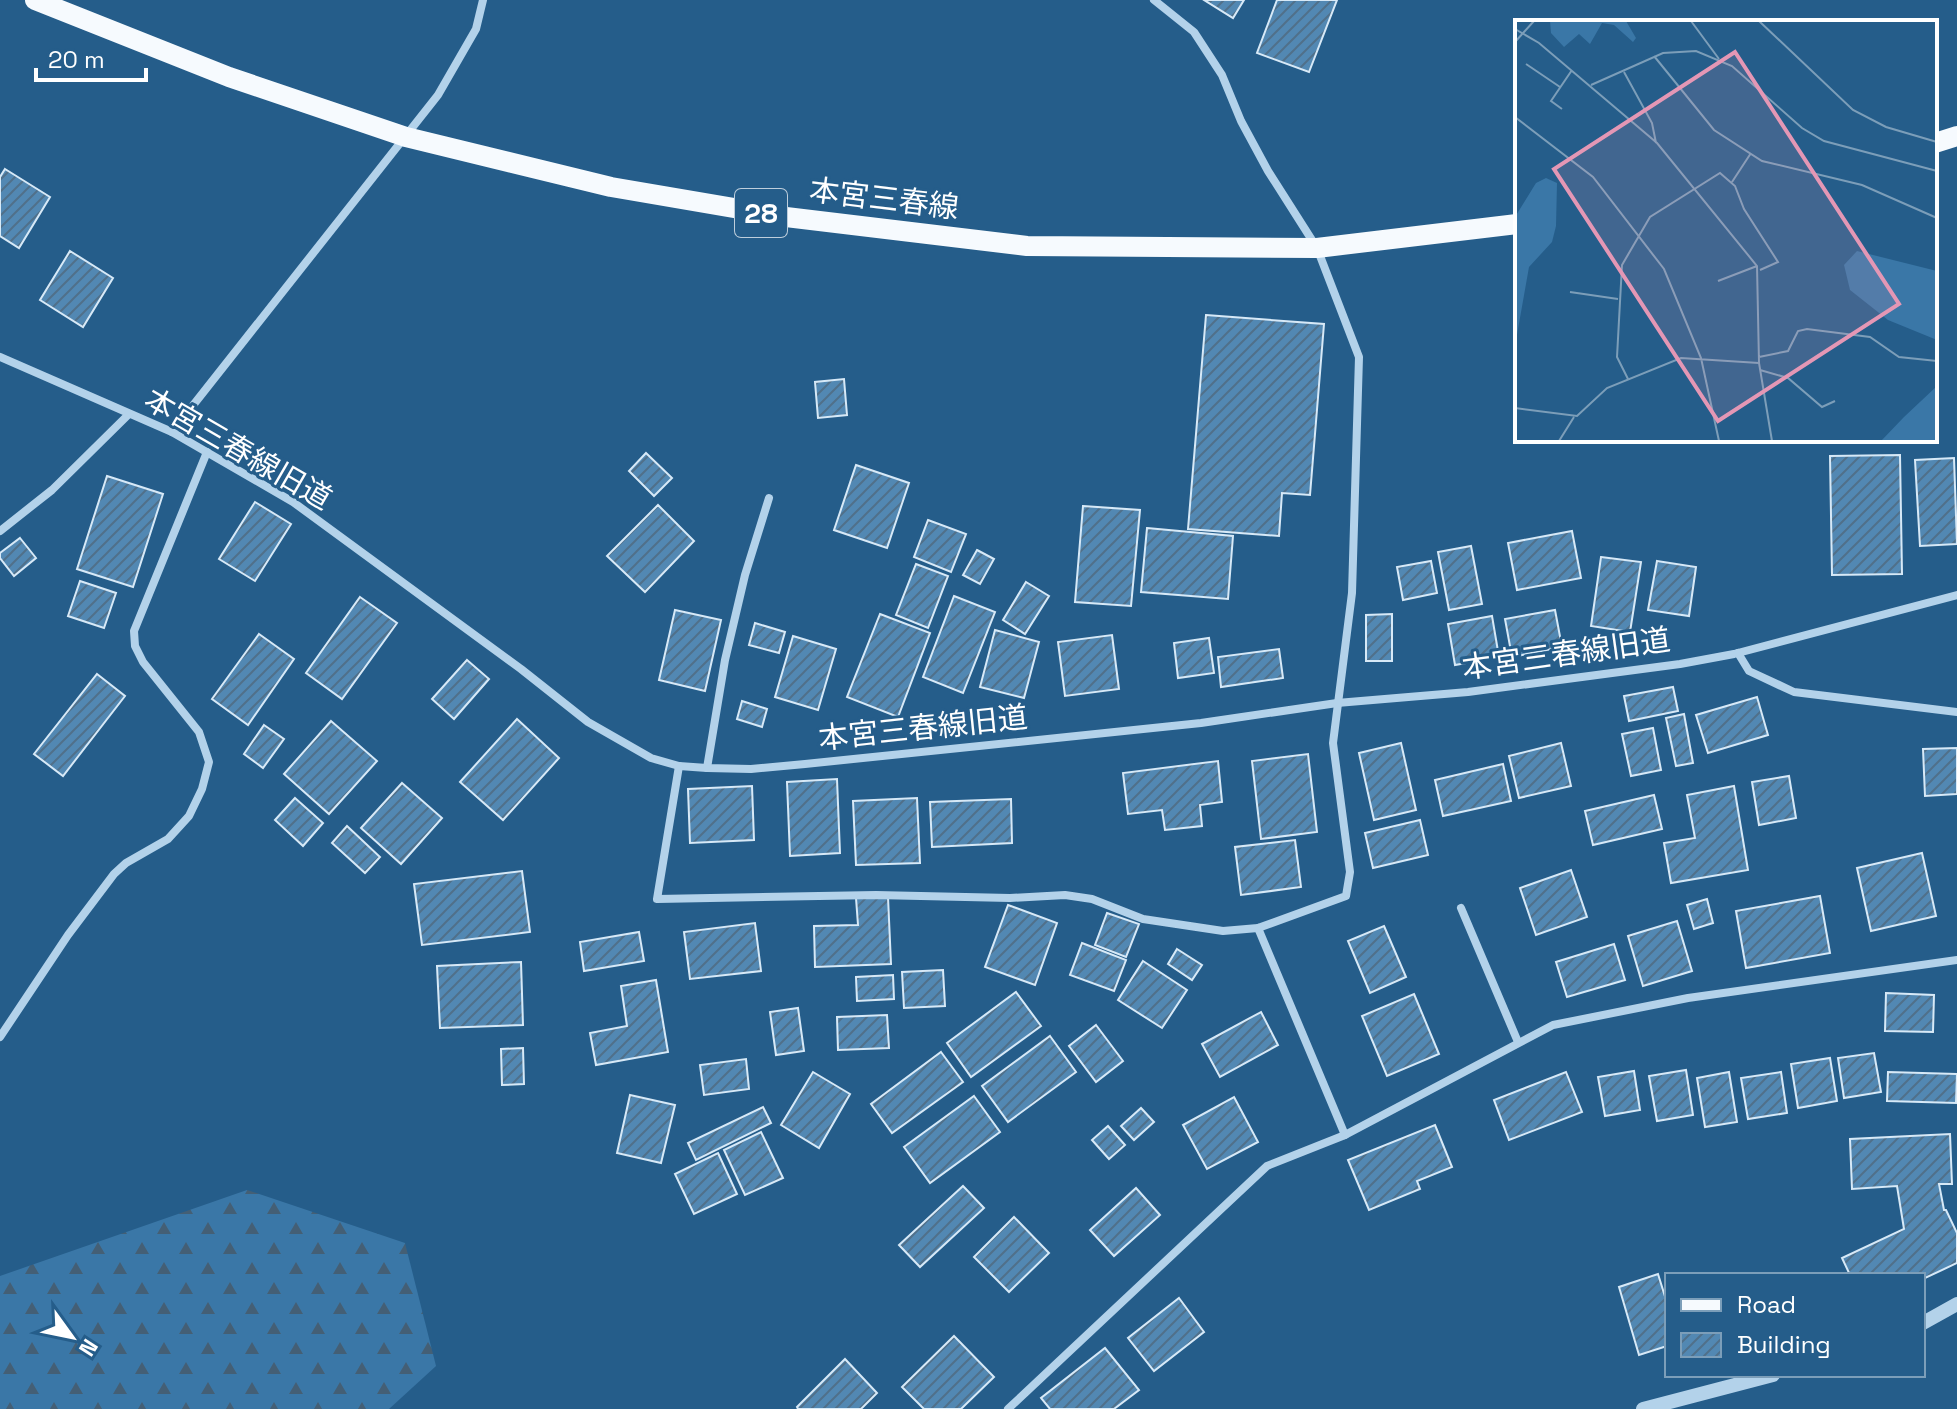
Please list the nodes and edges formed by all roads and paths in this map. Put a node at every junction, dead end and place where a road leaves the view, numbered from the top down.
1 (35, 0) edge
2 (483, 0) edge
3 (1154, 0) edge
4 (1957, 136) edge
5 (406, 137) junction
6 (1937, 142) edge
7 (1515, 224) edge
8 (1317, 248) junction
9 (0, 357) edge
10 (129, 414) junction
11 (172, 432) junction
12 (207, 452) junction
13 (769, 498) dead end
14 (0, 531) edge
15 (1957, 595) edge
16 (1738, 653) junction
17 (1337, 703) junction
18 (1957, 712) edge
19 (679, 766) junction
20 (707, 768) junction
21 (1461, 908) dead end
22 (1258, 928) junction
23 (1957, 960) edge
24 (0, 1037) edge
25 (1518, 1042) junction
26 (1345, 1135) junction
27 (1957, 1304) edge
28 (1925, 1322) edge
29 (1765, 1377) edge
30 (1008, 1409) edge
31 (1643, 1409) edge

1 - 5 main road, 本宮三春線 / 28
2 - 5 street
3 - 8 street
4 - 6 main road
5 - 8 main road, 本宮三春線 / 28
5 - 11 street
7 - 8 main road, 本宮三春線 / 28
8 - 17 street
9 - 10 street, 本宮三春線旧道
10 - 11 street, 本宮三春線旧道
10 - 14 street
11 - 12 street, 本宮三春線旧道
12 - 19 street, 本宮三春線旧道
12 - 24 street
13 - 20 street
15 - 16 street, 本宮三春線旧道
16 - 17 street, 本宮三春線旧道
16 - 18 street
17 - 20 street, 本宮三春線旧道
17 - 22 street
19 - 20 street, 本宮三春線旧道
19 - 22 street
21 - 25 street
22 - 26 street
23 - 25 street
25 - 26 street
26 - 30 street
27 - 28 street
29 - 31 street

